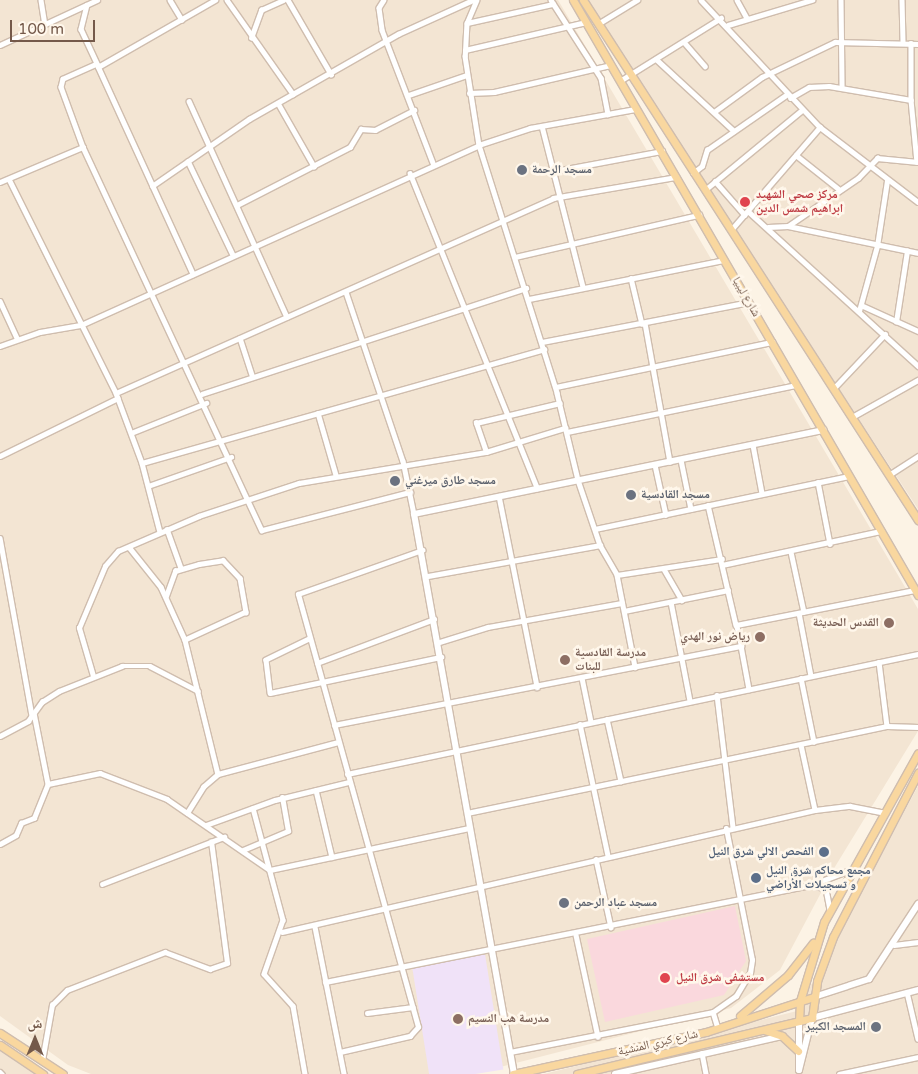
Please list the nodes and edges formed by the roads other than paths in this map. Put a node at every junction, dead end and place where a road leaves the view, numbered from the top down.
1 (41, 0) edge
2 (98, 0) edge
3 (170, 0) edge
4 (215, 0) edge
5 (227, 0) edge
6 (282, 0) edge
7 (288, 0) edge
8 (471, 0) edge
9 (477, 0) edge
10 (573, 0) edge
11 (583, 0) edge
12 (637, 0) edge
13 (701, 0) edge
14 (737, 0) edge
15 (786, 0) edge
16 (812, 0) edge
17 (841, 0) edge
18 (902, 0) edge
19 (381, 1) edge
20 (552, 2) edge
21 (87, 5) junction
22 (788, 7) junction
23 (721, 18) junction
24 (746, 18) junction
25 (182, 20) junction
26 (586, 22) junction
27 (467, 23) junction
28 (45, 24) junction
29 (598, 24) junction
30 (728, 25) junction
31 (566, 28) junction
32 (251, 38) junction
33 (386, 40) junction
34 (842, 41) junction
35 (684, 42) junction
36 (903, 42) junction
37 (912, 43) junction
38 (918, 44) edge
39 (0, 45) edge
40 (465, 50) junction
41 (656, 59) junction
42 (611, 65) junction
43 (97, 66) junction
44 (705, 66) dead end
45 (596, 69) junction
46 (331, 74) junction
47 (769, 74) junction
48 (467, 75) junction
49 (631, 75) junction
50 (620, 81) junction
51 (842, 87) junction
52 (469, 93) junction
53 (293, 94) junction
54 (409, 95) junction
55 (788, 97) junction
56 (189, 101) dead end
57 (911, 102) junction
58 (278, 103) junction
59 (918, 107) edge
60 (636, 108) junction
61 (414, 110) junction
62 (802, 110) junction
63 (714, 112) junction
64 (608, 114) junction
65 (542, 126) junction
66 (820, 127) junction
67 (734, 131) junction
68 (210, 145) junction
69 (479, 145) junction
70 (83, 147) junction
71 (662, 151) junction
72 (796, 155) junction
73 (188, 161) junction
74 (433, 162) junction
75 (918, 162) edge
76 (314, 166) junction
77 (870, 166) junction
78 (555, 171) junction
79 (410, 173) junction
80 (693, 174) junction
81 (677, 177) junction
82 (9, 179) junction
83 (715, 181) junction
84 (887, 181) junction
85 (0, 182) edge
86 (152, 186) junction
87 (704, 190) junction
88 (840, 190) junction
89 (562, 196) junction
90 (918, 202) edge
91 (237, 205) junction
92 (747, 213) junction
93 (699, 215) junction
94 (503, 221) junction
95 (788, 226) junction
96 (768, 227) junction
97 (730, 230) junction
98 (573, 243) junction
99 (256, 245) junction
100 (877, 246) junction
101 (442, 249) junction
102 (908, 251) junction
103 (918, 254) edge
104 (233, 255) junction
105 (515, 256) junction
106 (724, 260) junction
107 (193, 274) junction
108 (631, 278) junction
109 (583, 287) junction
110 (526, 288) junction
111 (346, 292) junction
112 (151, 293) junction
113 (529, 299) junction
114 (0, 301) edge
115 (748, 302) junction
116 (861, 305) junction
117 (465, 307) junction
118 (859, 311) junction
119 (287, 317) junction
120 (896, 322) junction
121 (643, 324) junction
122 (81, 325) junction
123 (918, 331) edge
124 (885, 334) junction
125 (17, 338) junction
126 (240, 338) junction
127 (362, 340) junction
128 (542, 342) junction
129 (772, 342) junction
130 (0, 346) edge
131 (544, 349) junction
132 (186, 362) junction
133 (488, 366) junction
134 (654, 366) junction
135 (918, 366) edge
136 (252, 376) junction
137 (918, 380) edge
138 (796, 385) junction
139 (556, 387) junction
140 (834, 388) junction
141 (116, 393) junction
142 (202, 394) junction
143 (382, 396) junction
144 (118, 398) junction
145 (206, 403) junction
146 (560, 403) junction
147 (318, 413) junction
148 (660, 413) junction
149 (508, 417) junction
150 (852, 417) junction
151 (566, 430) junction
152 (823, 430) junction
153 (131, 433) junction
154 (222, 438) junction
155 (519, 444) junction
156 (753, 445) junction
157 (486, 452) junction
158 (0, 456) edge
159 (918, 456) edge
160 (231, 457) junction
161 (681, 460) junction
162 (670, 462) junction
163 (142, 464) junction
164 (655, 465) junction
165 (404, 466) junction
166 (336, 475) junction
167 (889, 475) junction
168 (849, 476) junction
169 (578, 480) junction
170 (818, 482) junction
171 (148, 486) junction
172 (537, 488) junction
173 (410, 492) junction
174 (762, 493) junction
175 (498, 496) junction
176 (248, 498) junction
177 (708, 505) junction
178 (691, 509) junction
179 (414, 514) junction
180 (666, 515) junction
181 (918, 520) edge
182 (167, 529) junction
183 (595, 529) junction
184 (881, 531) junction
185 (160, 532) junction
186 (0, 538) edge
187 (830, 544) junction
188 (600, 545) junction
189 (129, 547) junction
190 (423, 550) junction
191 (791, 552) junction
192 (511, 561) junction
193 (722, 562) junction
194 (182, 568) junction
195 (664, 569) junction
196 (617, 575) junction
197 (428, 576) junction
198 (728, 590) junction
199 (917, 592) edge
200 (166, 596) junction
201 (682, 600) junction
202 (671, 602) junction
203 (622, 603) junction
204 (624, 611) junction
205 (801, 613) junction
206 (435, 618) junction
207 (524, 620) junction
208 (736, 626) junction
209 (309, 639) junction
210 (185, 640) junction
211 (440, 642) junction
212 (741, 646) junction
213 (918, 654) edge
214 (442, 657) junction
215 (682, 658) junction
216 (879, 662) junction
217 (317, 663) junction
218 (635, 668) junction
219 (93, 676) junction
220 (811, 676) junction
221 (582, 678) junction
222 (801, 678) junction
223 (323, 685) junction
224 (537, 688) junction
225 (749, 689) junction
226 (198, 691) junction
227 (717, 696) junction
228 (690, 701) junction
229 (450, 703) junction
230 (33, 714) junction
231 (607, 719) junction
232 (591, 722) junction
233 (580, 724) junction
234 (334, 725) junction
235 (887, 726) junction
236 (918, 727) edge
237 (0, 736) edge
238 (338, 742) junction
239 (814, 742) junction
240 (801, 745) junction
241 (458, 750) junction
242 (918, 753) edge
243 (722, 762) junction
244 (918, 773) edge
245 (218, 774) junction
246 (347, 774) junction
247 (621, 781) junction
248 (349, 782) junction
249 (48, 784) junction
250 (592, 787) junction
251 (316, 790) junction
252 (282, 798) junction
253 (253, 808) junction
254 (815, 810) junction
255 (467, 812) junction
256 (885, 812) junction
257 (188, 813) junction
258 (206, 825) junction
259 (734, 827) junction
260 (469, 828) junction
261 (726, 829) junction
262 (224, 837) junction
263 (211, 842) junction
264 (262, 842) junction
265 (0, 844) edge
266 (368, 849) junction
267 (243, 850) junction
268 (608, 856) junction
269 (332, 857) junction
270 (596, 859) junction
271 (853, 869) junction
272 (270, 870) junction
273 (102, 884) dead end
274 (811, 885) junction
275 (478, 886) junction
276 (740, 900) junction
277 (918, 904) edge
278 (388, 910) junction
279 (830, 910) junction
280 (315, 927) junction
281 (611, 928) junction
282 (282, 932) junction
283 (576, 935) junction
284 (816, 939) junction
285 (918, 942) edge
286 (894, 945) junction
287 (488, 947) junction
288 (402, 965) junction
289 (325, 982) junction
290 (918, 990) edge
291 (907, 992) junction
292 (814, 998) junction
293 (800, 1001) junction
294 (413, 1007) junction
295 (713, 1012) junction
296 (367, 1013) dead end
297 (812, 1018) junction
298 (799, 1021) junction
299 (726, 1025) junction
300 (718, 1028) junction
301 (751, 1031) junction
302 (0, 1032) edge
303 (782, 1036) junction
304 (598, 1037) junction
305 (918, 1039) edge
306 (0, 1045) edge
307 (798, 1051) junction
308 (340, 1052) junction
309 (510, 1052) junction
310 (702, 1053) junction
311 (918, 1057) edge
312 (42, 1061) junction
313 (630, 1072) edge
314 (799, 1072) edge
315 (43, 1074) edge
316 (63, 1074) edge
317 (305, 1074) edge
318 (344, 1074) edge
319 (514, 1074) edge
320 (578, 1074) edge
321 (615, 1074) edge
322 (706, 1074) edge
323 (839, 1074) edge

1 - 28 street
2 - 21 street
3 - 25 street
4 - 25 street
5 - 32 street
6 - 32 street
7 - 46 street
8 - 33 street
9 - 27 street
10 - 26 main road, شارع ليبيا
11 - 29 main road, شارع ليبيا
12 - 29 street
13 - 23 street
14 - 24 street
15 - 22 street
16 - 22 street
17 - 34 street
18 - 36 street
19 - 33 street
20 - 27 street
20 - 31 street
21 - 28 street
21 - 43 street
22 - 24 street
23 - 30 street
23 - 35 street
24 - 30 street
25 - 43 street
26 - 31 street
26 - 42 main road, شارع ليبيا
27 - 40 street
28 - 39 street
29 - 49 main road, شارع ليبيا
30 - 47 street
31 - 40 street
31 - 45 street
32 - 53 street
33 - 46 street
33 - 54 street
34 - 36 street
34 - 47 street
34 - 51 street
35 - 41 street
35 - 44 street
36 - 37 street
37 - 38 street
37 - 57 street
40 - 48 street
41 - 49 street
41 - 63 street
42 - 45 street
42 - 50 main road, شارع ليبيا
43 - 70 street
43 - 86 street
45 - 52 street
45 - 64 street
46 - 53 street
47 - 55 street
47 - 63 street
48 - 52 street
48 - 54 street
49 - 50 street
49 - 80 main road, شارع ليبيا
50 - 60 main road, شارع ليبيا
51 - 55 street
51 - 57 street
52 - 69 street
53 - 58 street
54 - 61 street
55 - 62 street
55 - 67 street
56 - 68 street
57 - 59 street
57 - 75 street
58 - 68 street
58 - 76 street
60 - 64 street
60 - 71 main road, شارع ليبيا
61 - 74 street
61 - 76 street
62 - 66 street
62 - 83 street
63 - 67 street
64 - 65 street
65 - 69 street
65 - 78 street
66 - 72 street
66 - 77 street
67 - 80 street
68 - 73 street
68 - 91 street
69 - 74 street
69 - 94 street
70 - 82 street
70 - 112 street
71 - 78 street
71 - 81 main road, شارع ليبيا
72 - 88 street
72 - 92 street
73 - 86 street
73 - 104 street
74 - 79 street
75 - 77 street
76 - 91 street
77 - 84 street
77 - 88 street
78 - 89 street
79 - 99 street
79 - 101 street
80 - 87 main road, شارع ليبيا
81 - 89 street
81 - 93 main road, شارع ليبيا
82 - 85 street
82 - 122 street
83 - 87 street
83 - 92 street
84 - 90 street
84 - 100 street
86 - 107 street
87 - 97 main road, شارع ليبيا
88 - 95 street
89 - 94 street
89 - 98 street
91 - 99 street
92 - 96 street
92 - 97 street
93 - 98 street
93 - 106 main road, شارع ليبيا
94 - 101 street
94 - 105 street
95 - 96 street
95 - 100 street
96 - 118 street
97 - 140 main road, شارع ليبيا
98 - 105 street
98 - 109 street
99 - 104 street
99 - 119 street
100 - 102 street
100 - 116 street
101 - 111 street
101 - 117 street
102 - 103 street
102 - 120 street
104 - 107 street
105 - 110 street
106 - 108 street
106 - 115 main road, شارع ليبيا
107 - 112 street
108 - 109 street
108 - 121 street
109 - 113 street
110 - 113 street
110 - 117 street
111 - 119 street
111 - 127 street
112 - 122 street
112 - 132 street
113 - 128 street
114 - 125 street
115 - 121 street
115 - 129 main road, شارع ليبيا
116 - 118 street
116 - 120 street
117 - 127 street
117 - 133 street
118 - 124 street
119 - 126 street
120 - 123 street
121 - 128 street
121 - 134 street
122 - 125 street
122 - 141 street
124 - 135 street
124 - 140 street
125 - 130 street
126 - 132 street
126 - 136 street
127 - 136 street
127 - 143 street
128 - 131 street
129 - 134 street
129 - 138 main road, شارع ليبيا
131 - 133 street
131 - 139 street
132 - 141 street
132 - 142 street
133 - 143 street
133 - 149 street
134 - 139 street
134 - 148 street
136 - 142 street
137 - 150 street
138 - 148 street
138 - 152 main road, شارع ليبيا
139 - 146 street
140 - 150 main road, شارع ليبيا
141 - 144 street
142 - 145 street
143 - 147 street
143 - 165 street
144 - 153 street
144 - 158 street
145 - 153 street
145 - 154 street
146 - 149 street
146 - 151 street
147 - 154 street
147 - 166 street
148 - 151 street
148 - 162 street
149 - 155 street
149 - 157 street
150 - 167 main road, شارع ليبيا
151 - 155 street
151 - 169 street
152 - 156 street
152 - 168 main road, شارع ليبيا
153 - 163 street
154 - 160 street
154 - 163 street
155 - 157 street
155 - 172 street
156 - 161 street
156 - 174 street
157 - 165 street
159 - 167 street
160 - 171 street
160 - 176 street
161 - 162 street
161 - 178 street
162 - 164 street
163 - 171 street
164 - 169 street
164 - 180 street
165 - 166 street
165 - 173 street
166 - 176 street
167 - 181 main road, شارع ليبيا
168 - 170 street
168 - 184 main road, شارع ليبيا
169 - 172 street
169 - 183 street
170 - 174 street
170 - 187 street
171 - 185 street
172 - 175 street
173 - 176 street
173 - 179 street
174 - 177 street
175 - 179 street
175 - 192 street
176 - 182 street
177 - 178 street
177 - 193 street
178 - 180 street
179 - 190 street
180 - 183 street
182 - 185 street
182 - 194 street
183 - 188 street
184 - 187 street
184 - 199 main road, شارع ليبيا
185 - 189 street
186 - 230 street
187 - 191 street
188 - 192 street
188 - 196 street
189 - 200 street
189 - 219 street
190 - 197 street
190 - 209 street
191 - 193 street
191 - 205 street
192 - 197 street
192 - 207 street
193 - 195 street
193 - 198 street
194 - 200 street
194 - 210 street
195 - 196 street
195 - 201 street
196 - 203 street
197 - 206 street
198 - 201 street
198 - 208 street
199 - 205 street
200 - 210 street
201 - 202 street
202 - 204 street
202 - 215 street
203 - 204 street
203 - 207 street
204 - 218 street
205 - 208 street
205 - 220 street
206 - 211 street
206 - 217 street
207 - 211 street
207 - 224 street
208 - 212 street
209 - 217 street
209 - 223 street
210 - 226 street
211 - 214 street
212 - 215 street
212 - 225 street
213 - 216 street
214 - 223 street
214 - 229 street
215 - 218 street
215 - 228 street
216 - 220 street
216 - 235 street
217 - 223 street
218 - 221 street
219 - 226 street
219 - 230 street
220 - 222 street
221 - 224 street
221 - 232 street
222 - 225 street
222 - 239 street
223 - 234 street
224 - 229 street
225 - 227 street
226 - 245 street
227 - 228 street
227 - 243 street
228 - 231 street
229 - 234 street
229 - 241 street
230 - 237 street
230 - 249 street
231 - 232 street
231 - 247 street
232 - 233 street
233 - 241 street
233 - 250 street
234 - 238 street
235 - 236 street
235 - 239 street
238 - 245 street
238 - 246 street
239 - 240 street
240 - 243 street
240 - 254 street
241 - 246 street
241 - 255 street
242 - 256 main road
243 - 247 street
243 - 259 street
244 - 292 main road
245 - 257 street
246 - 248 street
247 - 250 street
248 - 251 street
248 - 266 street
249 - 257 street
249 - 265 street
250 - 255 street
250 - 268 street
251 - 252 street
251 - 269 street
252 - 253 street
252 - 264 street
253 - 258 street
253 - 264 street
254 - 256 street
254 - 259 street
255 - 260 street
256 - 271 main road
257 - 258 street
258 - 262 street
259 - 261 street
260 - 266 street
260 - 275 street
261 - 268 street
261 - 276 street
262 - 263 street
262 - 267 street
263 - 273 street
263 - 312 street
264 - 267 street
264 - 272 street
266 - 269 street
266 - 278 street
267 - 272 street
268 - 270 street
269 - 272 street
270 - 275 street
270 - 281 street
271 - 274 street
271 - 279 main road
272 - 282 street
274 - 276 street
274 - 279 street
275 - 278 street
275 - 287 street
276 - 281 street
276 - 295 street
277 - 286 street
278 - 280 street
278 - 288 street
279 - 284 main road
280 - 282 street
280 - 289 street
281 - 283 street
282 - 317 street
283 - 287 street
283 - 304 street
284 - 293 main road
284 - 299 main road
285 - 286 street
286 - 292 street
287 - 288 street
287 - 309 street
288 - 289 street
288 - 294 street
289 - 308 street
290 - 291 street, شارع كبري المنشية
291 - 297 street, شارع كبري المنشية
291 - 305 street
292 - 293 main road, شارع كبري المنشية
292 - 297 main road
293 - 298 main road
293 - 299 main road, شارع كبري المنشية
294 - 296 street
294 - 308 street
295 - 300 street
295 - 304 street
297 - 298 main road, شارع كبري المنشية
297 - 314 street
298 - 301 main road, شارع كبري المنشية
298 - 307 street
299 - 300 main road, شارع كبري المنشية
300 - 319 main road, شارع كبري المنشية
301 - 303 main road
301 - 320 main road, شارع كبري المنشية
302 - 312 main road
303 - 307 main road
303 - 310 street
304 - 309 street
306 - 315 main road
307 - 314 street
308 - 318 street
309 - 319 street
310 - 313 street
310 - 322 street
311 - 323 street
312 - 316 main road
313 - 321 street

